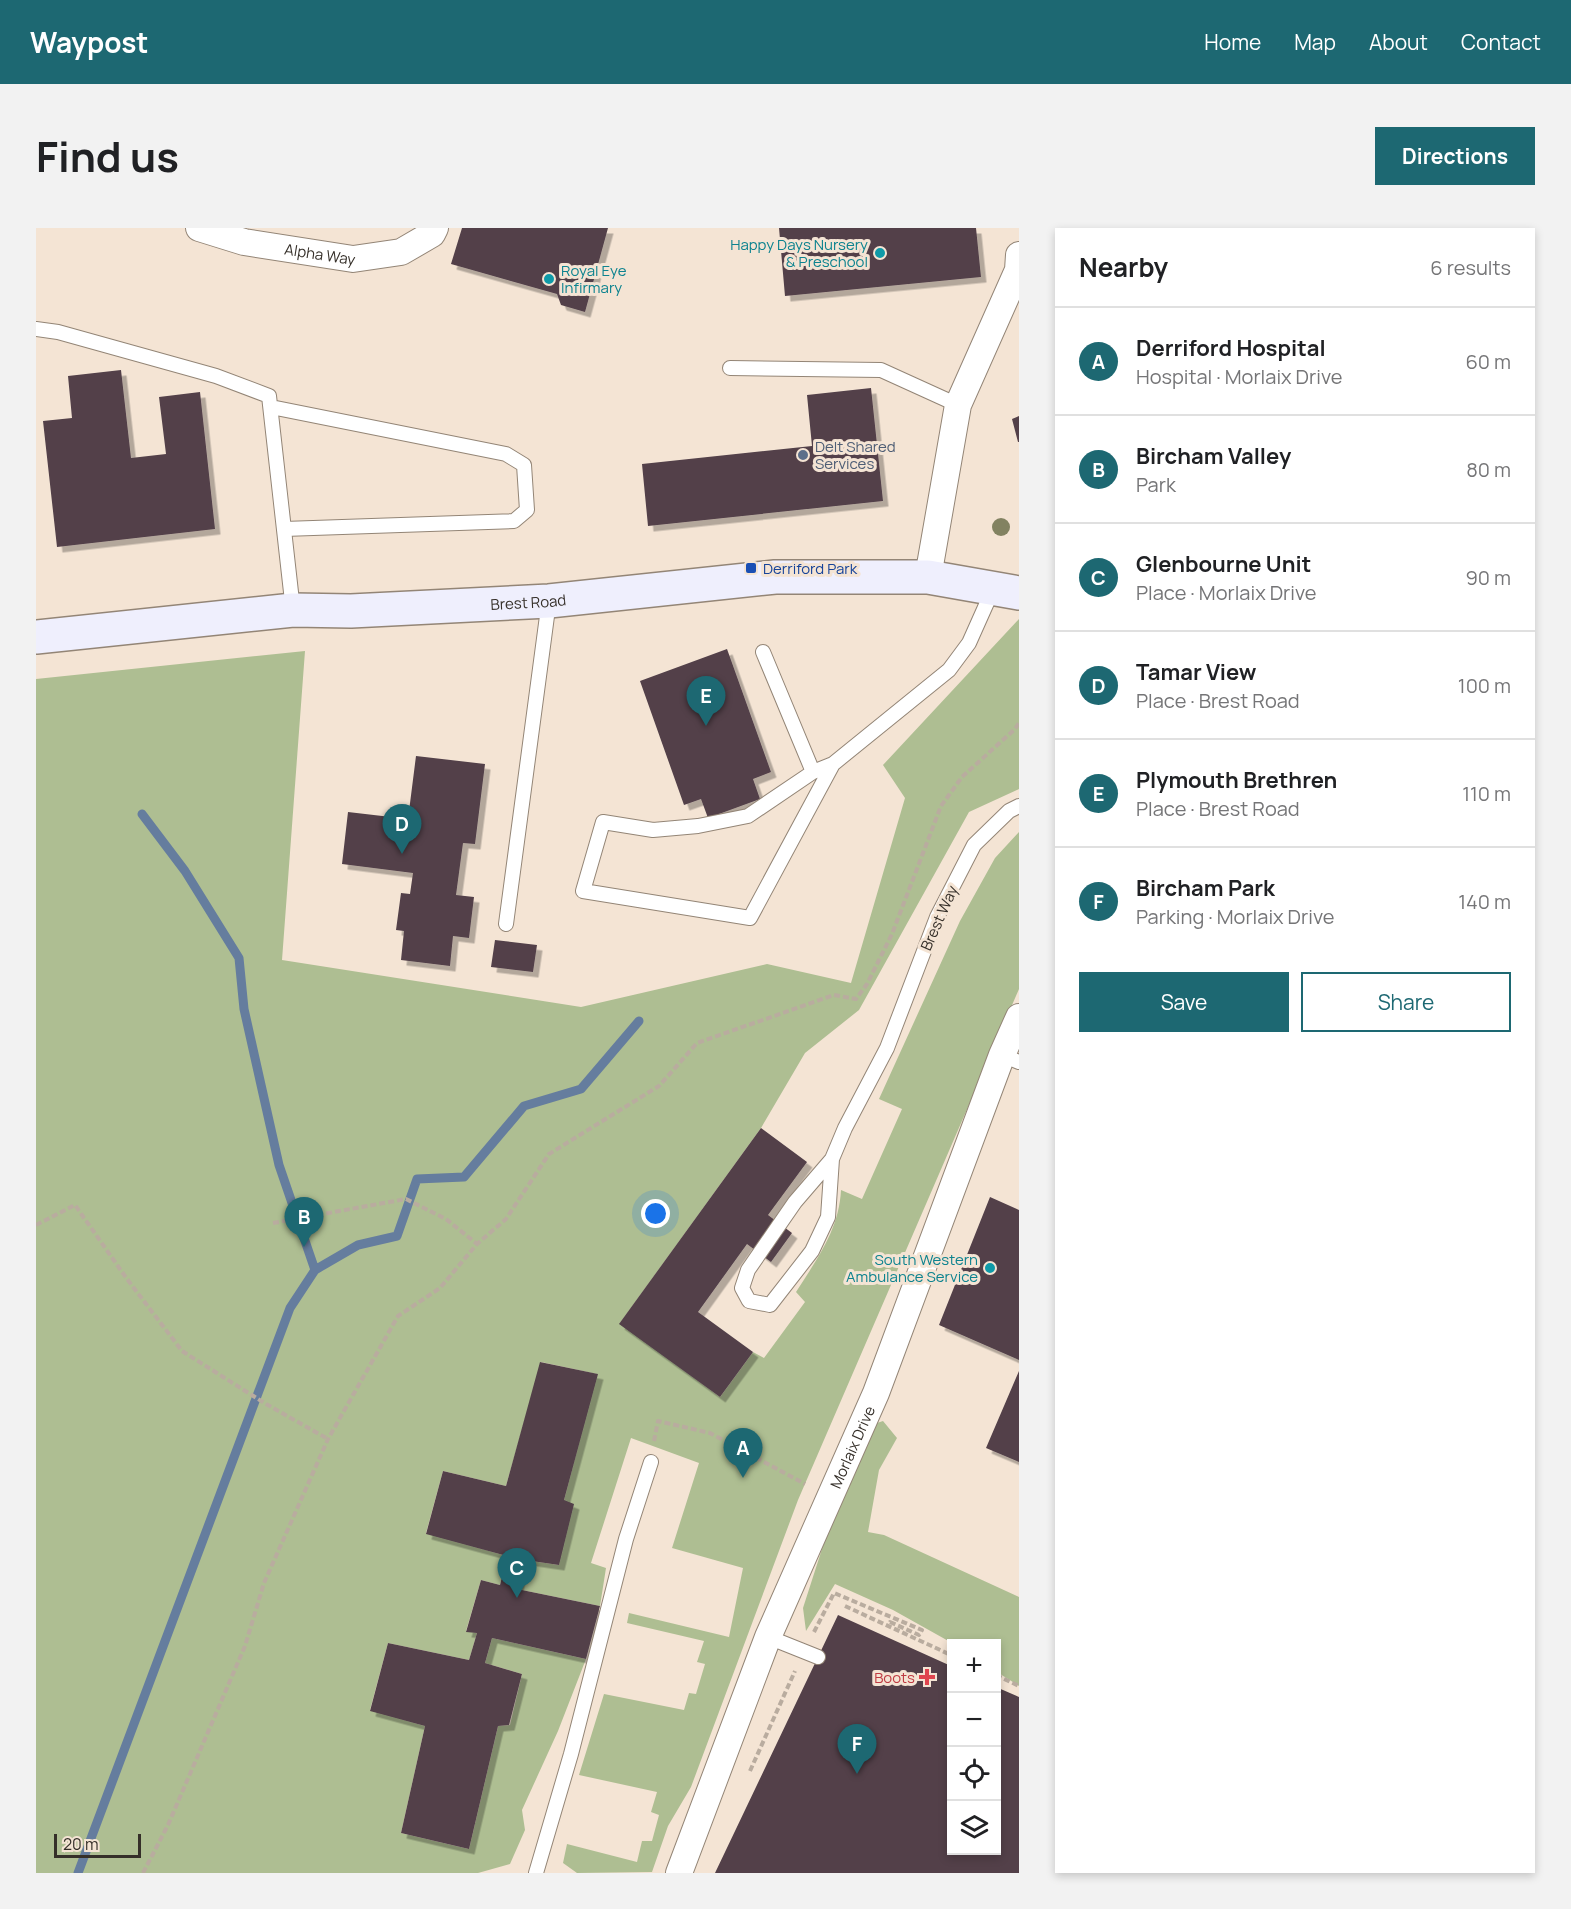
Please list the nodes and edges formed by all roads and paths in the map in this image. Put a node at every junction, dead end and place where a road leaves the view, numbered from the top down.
1 (199, 228) edge
2 (435, 228) edge
3 (1019, 255) edge
4 (1019, 270) edge
5 (36, 329) edge
6 (730, 368) dead end
7 (958, 405) junction
8 (271, 407) junction
9 (284, 529) junction
10 (928, 577) junction
11 (1006, 590) edge
12 (549, 601) junction
13 (293, 610) junction
14 (36, 637) edge
15 (763, 652) dead end
16 (1019, 723) edge
17 (833, 764) junction
18 (813, 772) junction
19 (1019, 806) edge
20 (506, 924) dead end
21 (1019, 1017) edge
22 (1011, 1059) edge
23 (832, 1159) junction
24 (273, 1223) dead end
25 (36, 1225) edge
26 (477, 1244) junction
27 (658, 1421) dead end
28 (328, 1439) junction
29 (651, 1461) dead end
30 (785, 1473) dead end
31 (845, 1606) dead end
32 (888, 1626) junction
33 (768, 1637) junction
34 (804, 1651) junction
35 (947, 1653) edge
36 (818, 1657) dead end
37 (1001, 1677) edge
38 (1019, 1686) edge
39 (746, 1778) dead end
40 (143, 1873) edge
41 (536, 1873) edge
42 (679, 1873) edge

1 - 2 street, Alpha Way
3 - 4 street
4 - 7 street
5 - 8 lane
6 - 7 lane
7 - 10 street
8 - 9 lane
8 - 9 lane
9 - 13 lane
10 - 11 street, Brest Road
10 - 12 street, Brest Road
11 - 17 lane
12 - 13 street, Brest Road
12 - 20 lane
13 - 14 street, Brest Road
15 - 18 lane
16 - 26 path
17 - 18 lane
17 - 18 lane
19 - 23 lane, Brest Way
21 - 22 street, Morlaix Drive
22 - 33 street, Morlaix Drive
23 - 23 lane
24 - 26 path
25 - 28 path
26 - 28 path
27 - 30 path
28 - 40 path
29 - 41 lane
31 - 32 path
32 - 34 path
32 - 35 path
33 - 34 lane
33 - 42 street, Morlaix Drive
34 - 36 lane
34 - 39 path
37 - 38 path

